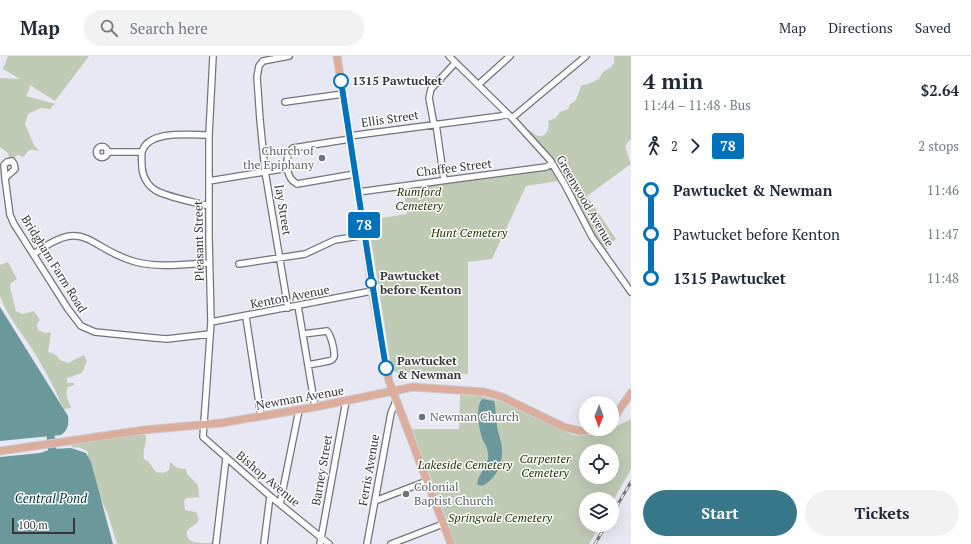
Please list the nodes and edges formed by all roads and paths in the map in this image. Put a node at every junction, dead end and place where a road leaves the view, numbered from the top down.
1 (213, 56) edge
2 (289, 56) edge
3 (337, 56) edge
4 (510, 56) edge
5 (586, 56) edge
6 (452, 58) edge
7 (479, 84) junction
8 (343, 94) junction
9 (285, 102) dead end
10 (508, 114) junction
11 (512, 118) junction
12 (435, 124) junction
13 (209, 135) junction
14 (349, 138) junction
15 (107, 152) dead end
16 (142, 152) junction
17 (552, 164) junction
18 (288, 168) junction
19 (265, 171) junction
20 (355, 174) junction
21 (5, 178) dead end
22 (444, 180) junction
23 (209, 181) junction
24 (358, 192) junction
25 (209, 206) junction
26 (365, 235) junction
27 (34, 254) junction
28 (279, 258) junction
29 (209, 263) junction
30 (239, 264) dead end
31 (372, 291) junction
32 (631, 292) edge
33 (298, 306) junction
34 (288, 308) junction
35 (246, 316) junction
36 (211, 322) junction
37 (210, 334) junction
38 (303, 334) junction
39 (308, 365) junction
40 (393, 392) junction
41 (631, 393) edge
42 (346, 401) junction
43 (396, 401) junction
44 (315, 407) junction
45 (299, 410) junction
46 (619, 410) edge
47 (261, 416) junction
48 (203, 425) junction
49 (579, 431) edge
50 (0, 451) edge
51 (226, 458) junction
52 (427, 482) junction
53 (270, 496) junction
54 (375, 501) junction
55 (280, 504) junction
56 (443, 524) junction
57 (321, 537) junction
58 (216, 544) edge
59 (264, 544) edge
60 (320, 544) edge
61 (329, 544) edge
62 (367, 544) edge
63 (391, 544) edge
64 (451, 544) edge

1 - 13 street, Pleasant Street
2 - 19 street, Jay Street
3 - 8 main road
4 - 7 street
5 - 11 street
6 - 7 street, Greenwood Avenue
6 - 12 street
7 - 10 street, Greenwood Avenue
8 - 9 street
8 - 14 main road
10 - 11 street, Greenwood Avenue
10 - 12 street, Ellis Street
11 - 17 street, Greenwood Avenue
12 - 14 street, Ellis Street
12 - 22 street
13 - 16 street
13 - 23 street, Pleasant Street
14 - 18 street, Ellis Street
14 - 20 main road
15 - 16 street
16 - 25 street
17 - 22 street, Chaffee Street
17 - 32 street, Greenwood Avenue
18 - 19 street
18 - 20 street
19 - 23 street
19 - 28 street, Jay Street
20 - 24 main road
21 - 27 street, Bridgham Farm Road
22 - 24 street, Chaffee Street
23 - 25 street, Pleasant Street
24 - 26 main road
25 - 29 street, Pleasant Street
26 - 28 street
26 - 31 main road
27 - 29 street
27 - 37 street, Bridgham Farm Road
28 - 30 street
28 - 34 street, Jay Street
29 - 36 street, Pleasant Street
31 - 33 street, Kenton Avenue
31 - 40 main road
33 - 34 street, Kenton Avenue
33 - 38 street
34 - 35 street, Kenton Avenue
35 - 36 street, Kenton Avenue
35 - 47 street
36 - 37 street, Pleasant Street
37 - 48 street, Pleasant Street
38 - 39 street
38 - 39 street
39 - 44 street
40 - 42 main road, Newman Avenue
40 - 43 main road
40 - 49 main road, Newman Avenue
41 - 46 main road
42 - 44 main road, Newman Avenue
42 - 57 street, Barney Street
43 - 52 main road
43 - 54 street, Ferris Avenue
44 - 45 main road, Newman Avenue
45 - 47 main road, Newman Avenue
45 - 55 street
47 - 48 main road, Newman Avenue
48 - 50 main road, Newman Avenue
48 - 51 street, Bishop Avenue
51 - 53 street, Bishop Avenue
51 - 58 street
52 - 54 street
52 - 56 main road
53 - 55 street, Bishop Avenue
53 - 59 street
54 - 62 street, Ferris Avenue
55 - 57 street, Bishop Avenue
56 - 63 street
56 - 64 main road
57 - 60 street, Barney Street
57 - 61 street, Bishop Avenue

